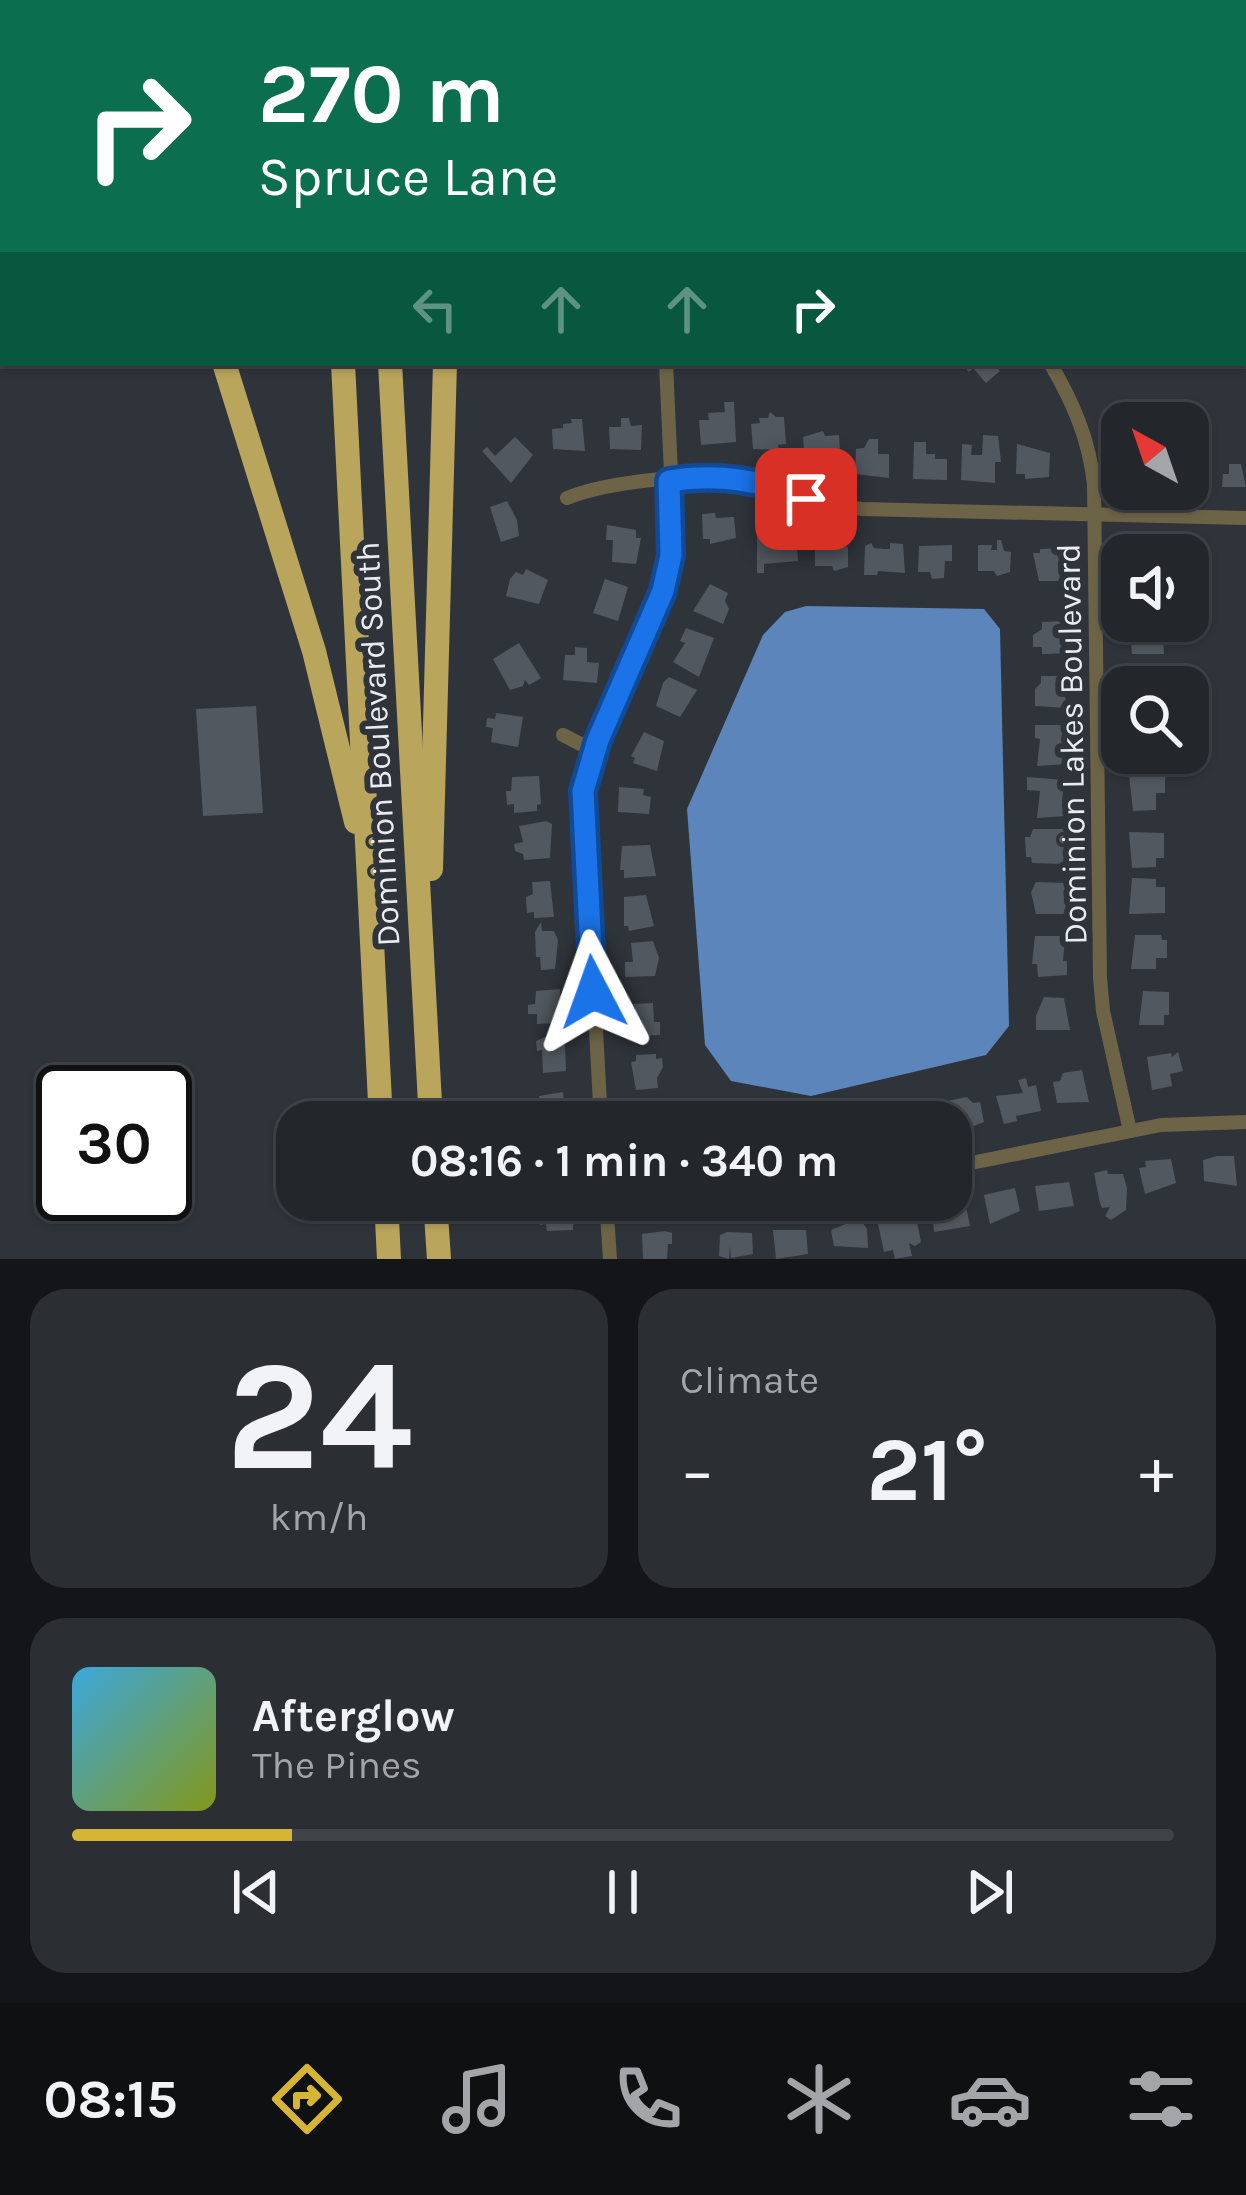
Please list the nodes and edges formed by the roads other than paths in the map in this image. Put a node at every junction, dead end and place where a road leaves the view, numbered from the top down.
1 (225, 366) edge
2 (344, 366) edge
3 (390, 366) edge
4 (445, 366) edge
5 (666, 366) edge
6 (1052, 366) edge
7 (669, 481) junction
8 (567, 498) dead end
9 (1096, 512) junction
10 (1246, 518) edge
11 (563, 735) dead end
12 (594, 751) junction
13 (368, 875) junction
14 (427, 1052) junction
15 (380, 1101) edge
16 (430, 1101) edge
17 (600, 1101) edge
18 (1246, 1122) edge
19 (1130, 1131) junction
20 (972, 1163) edge
21 (387, 1221) edge
22 (436, 1221) edge
23 (607, 1221) edge
24 (389, 1259) edge
25 (439, 1259) edge
26 (610, 1259) edge

1 - 13 highway
2 - 13 highway, Dominion Boulevard South
3 - 14 highway, Dominion Boulevard South
4 - 14 highway
5 - 7 street
6 - 9 street, Dominion Lakes Boulevard
7 - 8 street
7 - 9 street
7 - 12 street
9 - 10 street
9 - 19 street, Dominion Lakes Boulevard
11 - 12 street
12 - 17 street
13 - 15 highway, Dominion Boulevard South
14 - 16 highway, Dominion Boulevard South
18 - 19 street
19 - 20 street
21 - 24 highway
22 - 25 highway
23 - 26 street

